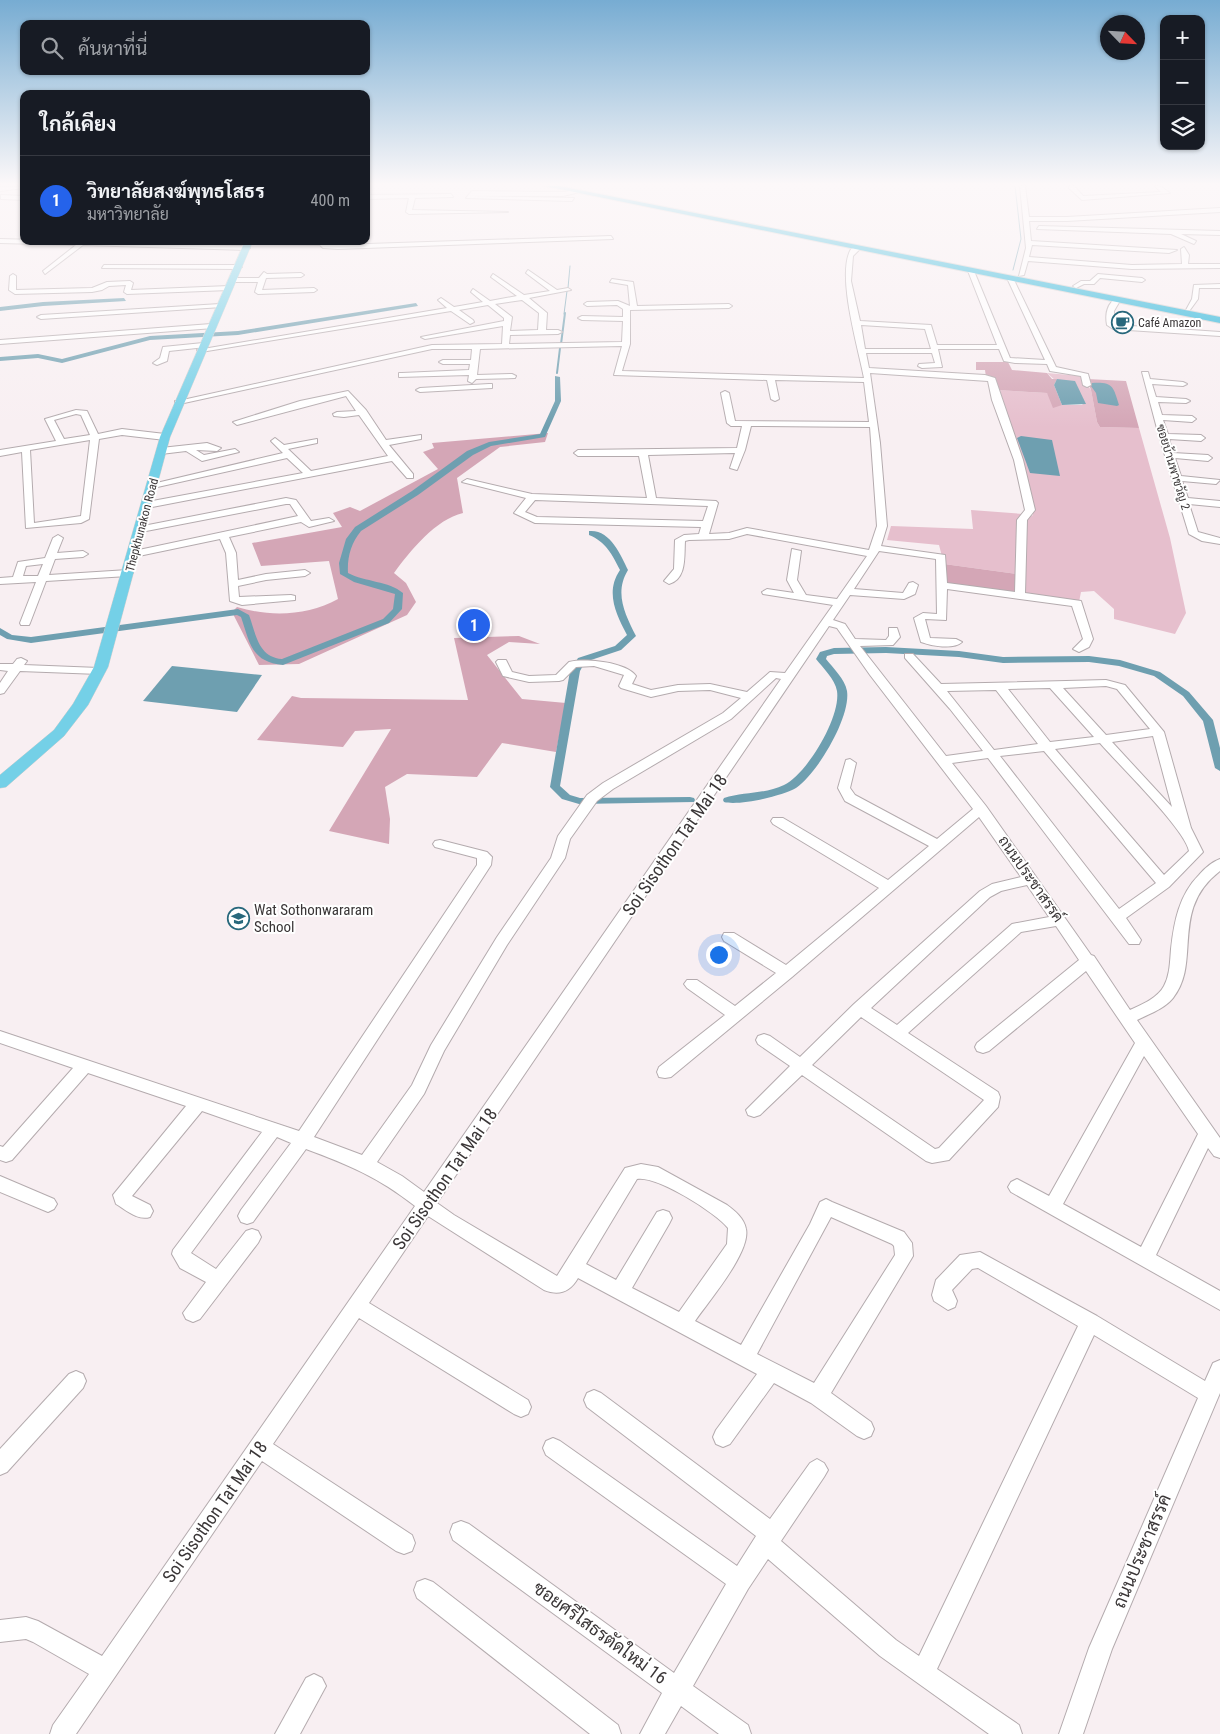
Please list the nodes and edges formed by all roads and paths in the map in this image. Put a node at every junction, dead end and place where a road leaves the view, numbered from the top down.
1 (51, 267) edge
2 (144, 267) junction
3 (238, 267) edge
4 (849, 267) edge
5 (955, 267) edge
6 (978, 267) edge
7 (1024, 267) edge
8 (1131, 267) edge
9 (1205, 267) edge
10 (104, 268) dead end
11 (1187, 268) joint
12 (971, 270) junction
13 (45, 272) dead end
14 (528, 272) dead end
15 (220, 275) dead end
16 (301, 275) dead end
17 (1021, 275) junction
18 (13, 276) dead end
19 (493, 276) dead end
20 (233, 278) junction
21 (1010, 278) junction
22 (262, 279) junction
23 (1142, 280) dead end
24 (612, 281) dead end
25 (140, 282) dead end
26 (180, 282) dead end
27 (131, 283) junction
28 (303, 285) dead end
29 (1076, 286) junction
30 (1220, 286) edge
31 (176, 290) junction
32 (314, 290) dead end
33 (568, 290) dead end
34 (472, 291) dead end
35 (554, 291) junction
36 (522, 297) junction
37 (1118, 299) junction
38 (441, 300) dead end
39 (487, 302) junction
40 (587, 304) dead end
41 (220, 306) junction
42 (729, 306) dead end
43 (630, 307) junction
44 (452, 308) junction
45 (1188, 309) junction
46 (419, 314) junction
47 (1220, 315) edge
48 (41, 317) dead end
49 (582, 318) dead end
50 (625, 319) junction
51 (1220, 320) edge
52 (507, 323) junction
53 (856, 323) junction
54 (428, 324) dead end
55 (211, 326) junction
56 (469, 326) junction
57 (542, 332) junction
58 (558, 332) dead end
59 (506, 333) junction
60 (1220, 334) edge
61 (425, 337) dead end
62 (0, 342) edge
63 (626, 344) junction
64 (505, 346) junction
65 (466, 347) junction
66 (202, 348) junction
67 (1002, 348) junction
68 (934, 349) junction
69 (862, 351) junction
70 (475, 355) junction
71 (484, 355) dead end
72 (157, 362) dead end
73 (443, 362) dead end
74 (1049, 362) junction
75 (514, 364) dead end
76 (866, 367) junction
77 (473, 374) junction
78 (402, 375) dead end
79 (964, 376) junction
80 (770, 377) junction
81 (868, 380) junction
82 (1182, 384) dead end
83 (1087, 385) dead end
84 (489, 386) dead end
85 (472, 387) junction
86 (967, 388) dead end
87 (420, 390) dead end
88 (726, 393) dead end
89 (775, 399) dead end
90 (1153, 399) junction
91 (1186, 401) dead end
92 (178, 402) junction
93 (363, 412) junction
94 (337, 414) dead end
95 (1158, 417) junction
96 (1192, 419) dead end
97 (238, 422) dead end
98 (747, 423) junction
99 (873, 425) junction
100 (95, 436) junction
101 (1163, 436) junction
102 (418, 437) dead end
103 (165, 438) junction
104 (1201, 438) dead end
105 (314, 441) dead end
106 (61, 442) junction
107 (383, 443) junction
108 (26, 448) junction
109 (187, 448) junction
110 (218, 448) dead end
111 (281, 448) junction
112 (741, 450) junction
113 (161, 451) junction
114 (235, 452) dead end
115 (0, 453) edge
116 (578, 453) dead end
117 (643, 453) junction
118 (1169, 455) junction
119 (394, 458) junction
120 (1208, 458) dead end
121 (734, 468) dead end
122 (308, 473) junction
123 (421, 476) dead end
124 (1176, 478) junction
125 (1216, 481) dead end
126 (466, 482) dead end
127 (153, 485) junction
128 (532, 497) junction
129 (1182, 500) junction
130 (652, 501) junction
131 (1220, 504) edge
132 (147, 505) junction
133 (302, 519) junction
134 (329, 521) dead end
135 (706, 524) junction
136 (141, 529) junction
137 (704, 535) dead end
138 (224, 536) junction
139 (58, 538) dead end
140 (1220, 541) edge
141 (796, 551) dead end
142 (875, 551) junction
143 (83, 554) dead end
144 (134, 554) junction
145 (50, 558) junction
146 (128, 573) junction
147 (305, 573) dead end
148 (44, 578) junction
149 (17, 580) junction
150 (669, 580) dead end
151 (0, 581) edge
152 (233, 584) junction
153 (913, 585) dead end
154 (942, 585) junction
155 (767, 592) dead end
156 (848, 592) junction
157 (1020, 596) junction
158 (802, 597) junction
159 (291, 598) dead end
160 (840, 602) junction
161 (827, 622) junction
162 (25, 624) dead end
163 (893, 630) dead end
164 (956, 642) dead end
165 (855, 647) junction
166 (1079, 649) dead end
167 (909, 656) dead end
168 (502, 662) dead end
169 (20, 663) junction
170 (0, 667) edge
171 (99, 671) junction
172 (790, 677) junction
173 (1053, 684) junction
174 (998, 686) junction
175 (938, 688) junction
176 (0, 691) edge
177 (750, 696) junction
178 (1158, 732) junction
179 (1104, 740) junction
180 (1047, 747) junction
181 (991, 755) junction
182 (944, 760) junction
183 (850, 763) dead end
184 (0, 783) edge
185 (980, 809) junction
186 (778, 821) dead end
187 (1184, 828) junction
188 (440, 844) dead end
189 (937, 844) junction
190 (1220, 864) edge
191 (1031, 879) junction
192 (1164, 884) junction
193 (888, 887) junction
194 (1118, 917) junction
195 (1060, 920) junction
196 (729, 937) dead end
197 (1134, 940) dead end
198 (1088, 960) junction
199 (787, 973) junction
200 (692, 984) dead end
201 (859, 1008) junction
202 (736, 1015) junction
203 (1128, 1018) junction
204 (897, 1034) junction
205 (0, 1037) edge
206 (764, 1040) dead end
207 (1143, 1044) junction
208 (983, 1047) dead end
209 (84, 1066) junction
210 (801, 1067) junction
211 (665, 1072) dead end
212 (198, 1104) junction
213 (754, 1110) dead end
214 (274, 1129) junction
215 (1207, 1133) junction
216 (303, 1140) junction
217 (1220, 1152) edge
218 (2, 1157) edge
219 (366, 1164) junction
220 (0, 1184) edge
221 (1017, 1186) dead end
222 (48, 1204) dead end
223 (426, 1206) junction
224 (1053, 1206) junction
225 (144, 1210) dead end
226 (247, 1216) dead end
227 (663, 1218) dead end
228 (252, 1237) dead end
229 (1145, 1258) junction
230 (574, 1267) junction
231 (219, 1280) junction
232 (620, 1291) junction
233 (948, 1301) dead end
234 (1220, 1301) edge
235 (357, 1306) junction
236 (193, 1313) dead end
237 (1090, 1322) junction
238 (682, 1324) junction
239 (745, 1358) junction
240 (1220, 1370) edge
241 (771, 1371) junction
242 (76, 1381) dead end
243 (1209, 1394) junction
244 (818, 1396) junction
245 (594, 1400) dead end
246 (521, 1407) dead end
247 (864, 1429) dead end
248 (723, 1437) dead end
249 (260, 1448) junction
250 (553, 1448) dead end
251 (0, 1465) edge
252 (817, 1470) dead end
253 (460, 1532) dead end
254 (768, 1538) junction
255 (404, 1543) dead end
256 (740, 1581) junction
257 (425, 1590) dead end
258 (0, 1631) edge
259 (106, 1671) junction
260 (923, 1674) junction
261 (314, 1686) dead end
262 (676, 1689) junction
263 (62, 1734) edge
264 (287, 1734) edge
265 (609, 1734) edge
266 (652, 1734) edge
267 (739, 1734) edge
268 (1010, 1734) edge
269 (1071, 1734) edge

1 - 13 street
2 - 10 street
2 - 20 street
2 - 27 street
3 - 20 main road, Thepkhunakon Road
4 - 53 street
5 - 12 highway
6 - 17 highway
7 - 17 street
8 - 11 street
9 - 11 street
12 - 21 highway
12 - 67 street
14 - 35 street
15 - 20 street
16 - 22 street
17 - 29 highway
18 - 27 street
19 - 36 street
20 - 22 street
20 - 31 street
20 - 41 main road, Thepkhunakon Road
21 - 37 highway
21 - 74 street
22 - 28 street
22 - 32 street
23 - 29 street
24 - 43 street
25 - 27 street
26 - 31 street
27 - 31 street
29 - 45 highway
30 - 45 street
33 - 35 street
34 - 39 street
35 - 36 street
36 - 39 street
36 - 57 street
37 - 51 highway
37 - 60 street
38 - 44 street
39 - 44 street
39 - 52 street
40 - 43 street
41 - 48 street
41 - 55 main road, Thepkhunakon Road
42 - 43 street
43 - 50 street
44 - 46 street
44 - 56 street
45 - 47 highway
46 - 54 street
46 - 66 street
49 - 50 street
50 - 63 street
52 - 56 street
52 - 59 street
53 - 68 street
53 - 69 street
55 - 62 street
55 - 66 main road, Thepkhunakon Road
56 - 61 street
56 - 65 street
57 - 58 street
57 - 59 street
59 - 64 street
63 - 64 street
63 - 80 street
64 - 70 street
65 - 70 street
65 - 92 street
66 - 72 street
66 - 92 main road, Thepkhunakon Road
67 - 68 street
67 - 74 street
68 - 69 street
68 - 76 street
69 - 76 street
70 - 71 street
70 - 73 street
70 - 77 street
74 - 83 street
75 - 77 street
76 - 79 street
76 - 81 street
77 - 78 street
77 - 85 street
79 - 86 street
79 - 157 street
80 - 81 street
80 - 89 street
81 - 99 street
82 - 90 street, ซอยบ้านพาขวัญ 2
84 - 85 street
85 - 87 street
88 - 98 street
90 - 91 street
90 - 95 street, ซอยบ้านพาขวัญ 2
92 - 103 main road, Thepkhunakon Road
93 - 94 street
93 - 97 street
93 - 107 street
95 - 96 street
95 - 101 street, ซอยบ้านพาขวัญ 2
98 - 99 street
98 - 112 street
99 - 142 street
100 - 103 street
100 - 106 street
100 - 106 street
100 - 108 street
101 - 104 street
101 - 118 street, ซอยบ้านพาขวัญ 2
102 - 107 street
103 - 113 main road, Thepkhunakon Road
105 - 111 street
106 - 108 street
107 - 119 street
108 - 115 street
109 - 110 street
109 - 113 street
109 - 114 street
111 - 122 street
111 - 127 street
112 - 117 street
112 - 121 street
113 - 127 main road, Thepkhunakon Road
116 - 117 street
117 - 130 street
118 - 120 street
118 - 124 street, ซอยบ้านพาขวัญ 2
119 - 122 street
119 - 123 street
122 - 132 street
124 - 125 street
124 - 129 street, ซอยบ้านพาขวัญ 2
126 - 128 street
127 - 132 main road, Thepkhunakon Road
128 - 130 street
128 - 135 street
129 - 131 street
129 - 140 street, ซอยบ้านพาขวัญ 2
130 - 135 street
132 - 136 main road, Thepkhunakon Road
133 - 134 street
133 - 136 street
133 - 138 street
135 - 137 street
136 - 144 main road, Thepkhunakon Road
138 - 144 street
138 - 152 street
139 - 145 street
141 - 158 street
142 - 150 street
142 - 154 street
142 - 156 street, Soi Sisothon Tat Mai 18
143 - 145 street
144 - 146 main road, Thepkhunakon Road
145 - 148 street
145 - 149 street
146 - 148 street
146 - 171 main road, Thepkhunakon Road
147 - 152 street
148 - 149 street
148 - 162 street
149 - 151 street
152 - 159 street
153 - 156 street
154 - 157 street
154 - 164 street
155 - 158 street
156 - 160 street, Soi Sisothon Tat Mai 18
157 - 166 street
158 - 160 street
160 - 161 street, Soi Sisothon Tat Mai 18
161 - 165 street, ถนนประชาสรรค์
161 - 172 street, Soi Sisothon Tat Mai 18
163 - 165 street
165 - 182 street, ถนนประชาสรรค์
167 - 175 street
168 - 177 street
169 - 170 street
169 - 171 street
169 - 176 street
171 - 184 main road, Thepkhunakon Road
172 - 177 street
172 - 223 street, Soi Sisothon Tat Mai 18
173 - 174 street
173 - 178 street
173 - 179 street
174 - 175 street
174 - 180 street
175 - 181 street
177 - 219 street
178 - 179 street
178 - 187 street
179 - 180 street
179 - 187 street
180 - 181 street
180 - 192 street
181 - 182 street
181 - 194 street
182 - 185 street, ถนนประชาสรรค์
183 - 189 street
185 - 189 street
185 - 191 street, ถนนประชาสรรค์
186 - 193 street
187 - 192 street
188 - 216 street
189 - 193 street
190 - 203 street
191 - 195 street, ถนนประชาสรรค์
191 - 201 street
192 - 194 street
193 - 199 street
194 - 197 street
195 - 198 street, ถนนประชาสรรค์
195 - 204 street
196 - 199 street
198 - 203 street, ถนนประชาสรรค์
198 - 208 street
199 - 202 street
200 - 202 street
201 - 204 street
201 - 210 street
202 - 211 street
203 - 207 street, ถนนประชาสรรค์
204 - 210 street
205 - 209 street
206 - 210 street
207 - 215 street, ถนนประชาสรรค์
207 - 224 street
209 - 212 street
209 - 218 street
210 - 213 street
212 - 214 street
212 - 225 street
214 - 216 street
214 - 231 street
215 - 217 street, ถนนประชาสรรค์
215 - 229 street
216 - 219 street
216 - 226 street
219 - 223 street
220 - 222 street
221 - 224 street
223 - 230 street
223 - 235 street, Soi Sisothon Tat Mai 18
224 - 229 street
227 - 232 street
228 - 231 street
229 - 234 street
230 - 232 street
230 - 238 street
231 - 236 street
232 - 238 street
233 - 237 street
235 - 246 street
235 - 249 street, Soi Sisothon Tat Mai 18
237 - 243 street
237 - 260 street
238 - 239 street
239 - 241 street
239 - 244 street
240 - 243 street, ถนนประชาสรรค์
241 - 244 street
241 - 248 street
242 - 251 street
243 - 269 street, ถนนประชาสรรค์
244 - 247 street
245 - 254 street
249 - 255 street
249 - 259 street, Soi Sisothon Tat Mai 18
250 - 256 street
252 - 254 street
253 - 262 street, ซอยศรีโสธรตัดใหม่ 16
254 - 256 street
254 - 260 street
256 - 262 street
257 - 265 street
258 - 259 street
259 - 263 street, Soi Sisothon Tat Mai 18
260 - 268 street
261 - 264 street
262 - 266 street
262 - 267 street, ซอยศรีโสธรตัดใหม่ 16

